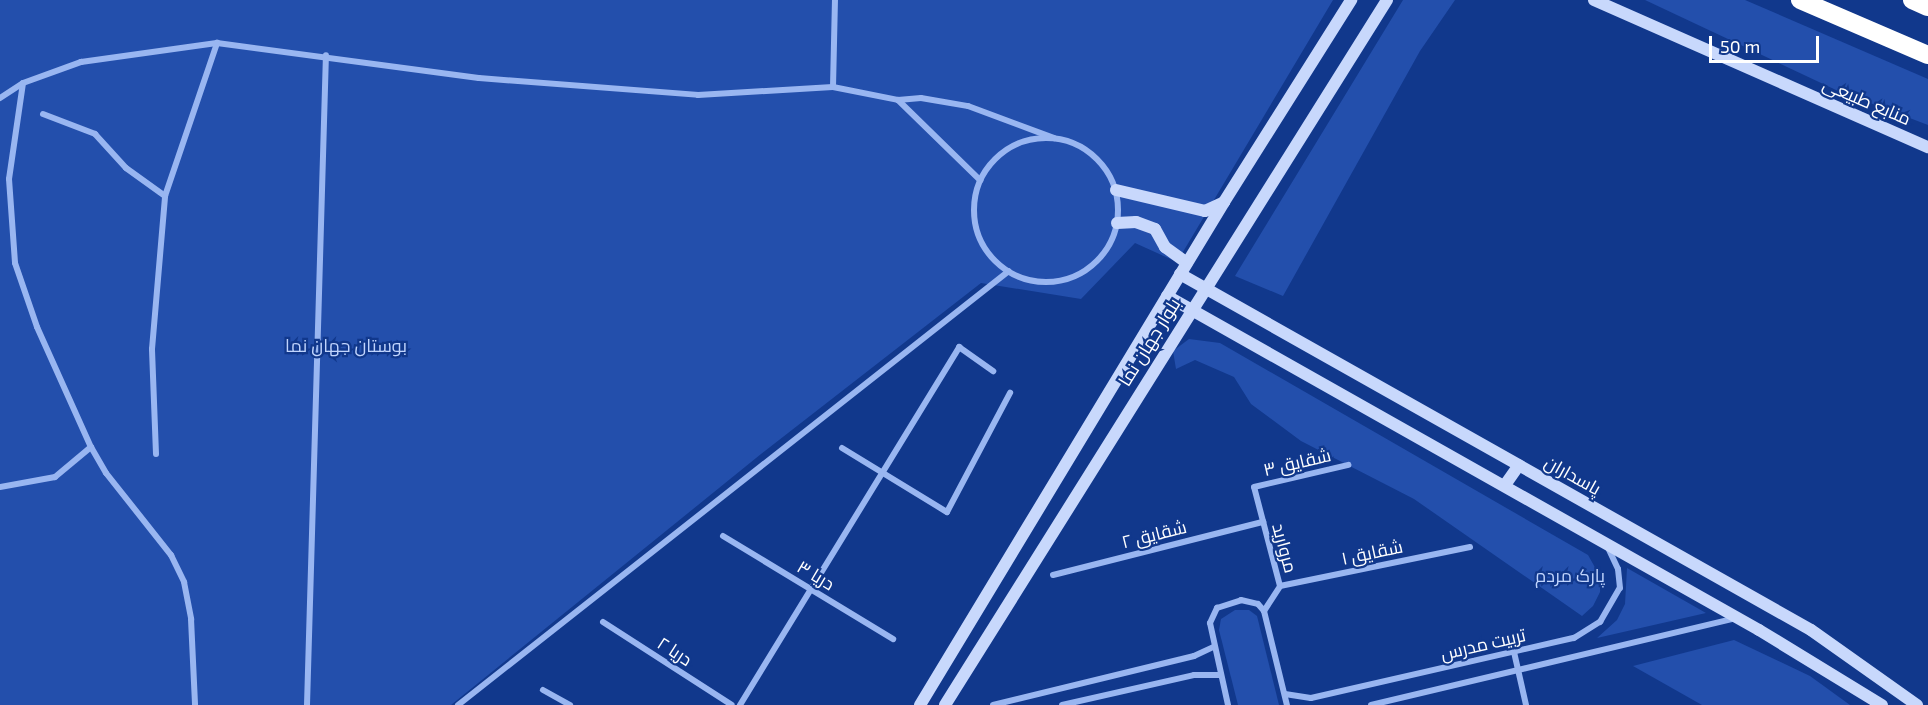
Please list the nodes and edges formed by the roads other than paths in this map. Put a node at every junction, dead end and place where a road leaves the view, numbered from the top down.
1 (835, 0) edge
2 (1351, 0) edge
3 (1386, 0) edge
4 (1594, 0) edge
5 (1800, 0) edge
6 (1912, 0) edge
7 (1928, 7) edge
8 (217, 43) junction
9 (326, 55) junction
10 (1928, 55) edge
11 (23, 83) junction
12 (833, 87) junction
13 (0, 98) edge
14 (898, 99) junction
15 (43, 114) dead end
16 (1054, 138) junction
17 (1928, 147) edge
18 (980, 180) junction
19 (1116, 190) junction
20 (165, 196) junction
21 (1224, 202) junction
22 (1117, 223) junction
23 (1187, 263) junction
24 (1009, 272) junction
25 (1180, 274) junction
26 (1204, 287) junction
27 (1167, 296) junction
28 (1191, 309) junction
29 (993, 371) dead end
30 (1010, 393) dead end
31 (91, 447) junction
32 (842, 448) dead end
33 (156, 454) dead end
34 (1348, 465) dead end
35 (1519, 465) junction
36 (883, 472) junction
37 (1505, 485) junction
38 (1254, 487) joint
39 (0, 488) edge
40 (1263, 522) junction
41 (723, 536) dead end
42 (1606, 544) junction
43 (1470, 547) dead end
44 (1053, 575) dead end
45 (1280, 586) junction
46 (811, 590) junction
47 (1264, 611) junction
48 (1736, 618) junction
49 (603, 622) dead end
50 (893, 639) dead end
51 (1214, 647) junction
52 (1514, 652) junction
53 (1518, 671) junction
54 (1221, 675) junction
55 (543, 690) dead end
56 (1285, 694) junction
57 (195, 705) edge
58 (307, 705) edge
59 (458, 705) edge
60 (570, 705) edge
61 (732, 705) edge
62 (740, 705) edge
63 (920, 705) edge
64 (945, 705) edge
65 (993, 705) edge
66 (1062, 705) edge
67 (1228, 705) edge
68 (1287, 705) edge
69 (1371, 705) edge
70 (1526, 705) edge
71 (1882, 705) edge
72 (1917, 705) edge

1 - 12 street
2 - 21 street, بلوار جهان نما
3 - 26 street, بلوار جهان نما
4 - 17 street, منابع طبیعی
5 - 10 highway
6 - 7 highway
8 - 9 street
8 - 11 street
8 - 20 street
9 - 12 street
9 - 58 street
11 - 13 street
11 - 31 street
12 - 14 street
14 - 16 street
14 - 18 street
15 - 20 street
16 - 18 street
16 - 19 street
18 - 24 street
19 - 21 street
19 - 22 street
20 - 33 street
21 - 23 street, بلوار جهان نما
22 - 23 street
22 - 24 street
23 - 25 street, بلوار جهان نما
24 - 59 street
25 - 26 street, پاسداران
25 - 27 street, بلوار جهان نما
26 - 28 street, بلوار جهان نما
26 - 35 street, پاسداران
27 - 28 street
27 - 63 street, بلوار جهان نما
28 - 37 street
28 - 64 street, بلوار جهان نما
29 - 36 street
30 - 36 street
31 - 39 street
31 - 57 street
32 - 36 street
34 - 38 street, شقایق ۳
35 - 37 street
35 - 72 street, پاسداران
36 - 46 street
37 - 42 street
38 - 40 street, مروارید
40 - 44 street, شقایق ۲
40 - 45 street, مروارید
41 - 46 street, دریا ۳
42 - 48 street
42 - 52 street, تربیت مدرس
43 - 45 street, شقایق ۱
45 - 47 street, مروارید
46 - 50 street, دریا ۳
46 - 62 street
47 - 51 street
47 - 56 street
48 - 53 street, تربیت مدرس
48 - 71 street
49 - 61 street, دریا ۲
51 - 54 street
51 - 65 street
52 - 53 street
52 - 56 street, تربیت مدرس
53 - 69 street, تربیت مدرس
53 - 70 street
54 - 66 street
54 - 67 street
55 - 60 street
56 - 68 street

